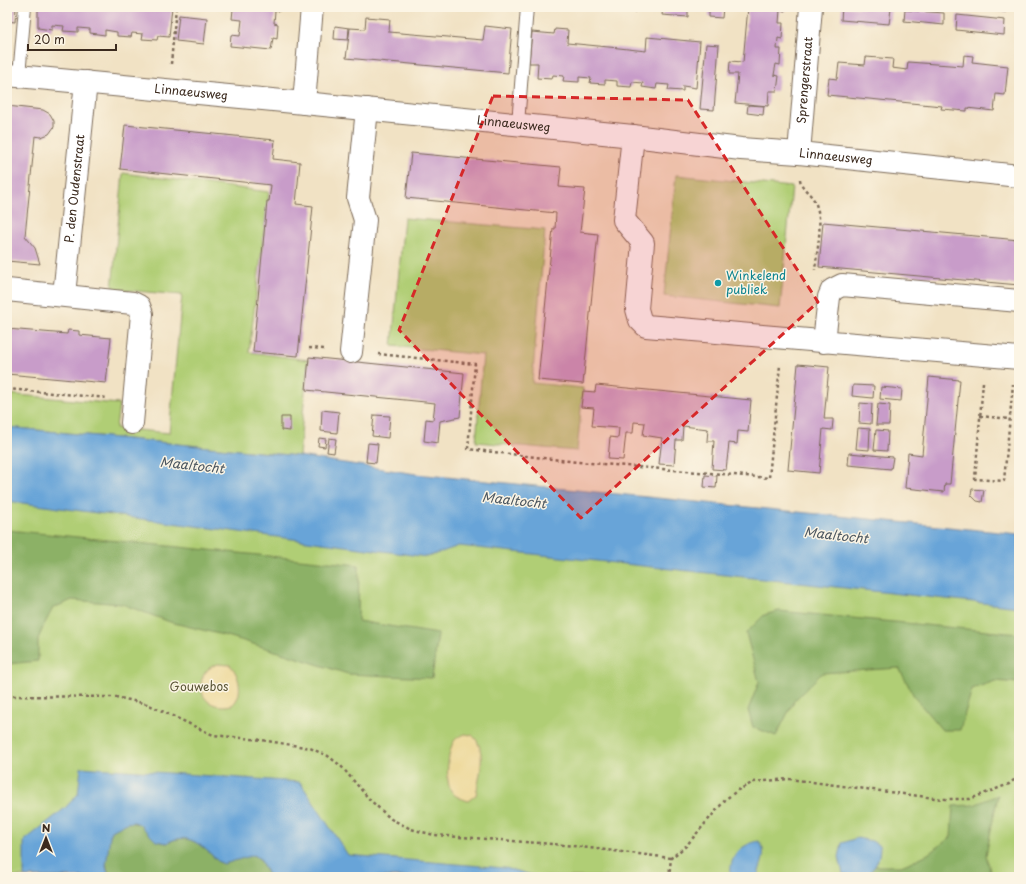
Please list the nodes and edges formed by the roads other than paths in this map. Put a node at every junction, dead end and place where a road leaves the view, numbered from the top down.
1 (25, 7) edge
2 (312, 7) edge
3 (527, 7) edge
4 (811, 7) edge
5 (13, 76) edge
6 (86, 82) junction
7 (304, 102) junction
8 (367, 109) junction
9 (518, 124) junction
10 (633, 136) junction
11 (800, 153) junction
12 (1019, 176) edge
13 (7, 290) edge
14 (64, 295) junction
15 (1019, 302) edge
16 (824, 342) junction
17 (351, 352) road end
18 (1017, 358) edge
19 (132, 423) dead end

1 - 5 lane
2 - 7 street
3 - 9 lane
4 - 11 street, Sprengerstraat
5 - 6 street, Linnaeusweg
6 - 7 street, Linnaeusweg
6 - 14 street, P. den Oudenstraat
7 - 8 street, Linnaeusweg
8 - 9 street, Linnaeusweg
8 - 17 street
9 - 10 street, Linnaeusweg
10 - 11 street, Linnaeusweg
10 - 16 street
11 - 12 street, Linnaeusweg
13 - 14 street
14 - 19 street
15 - 16 street
16 - 18 street

